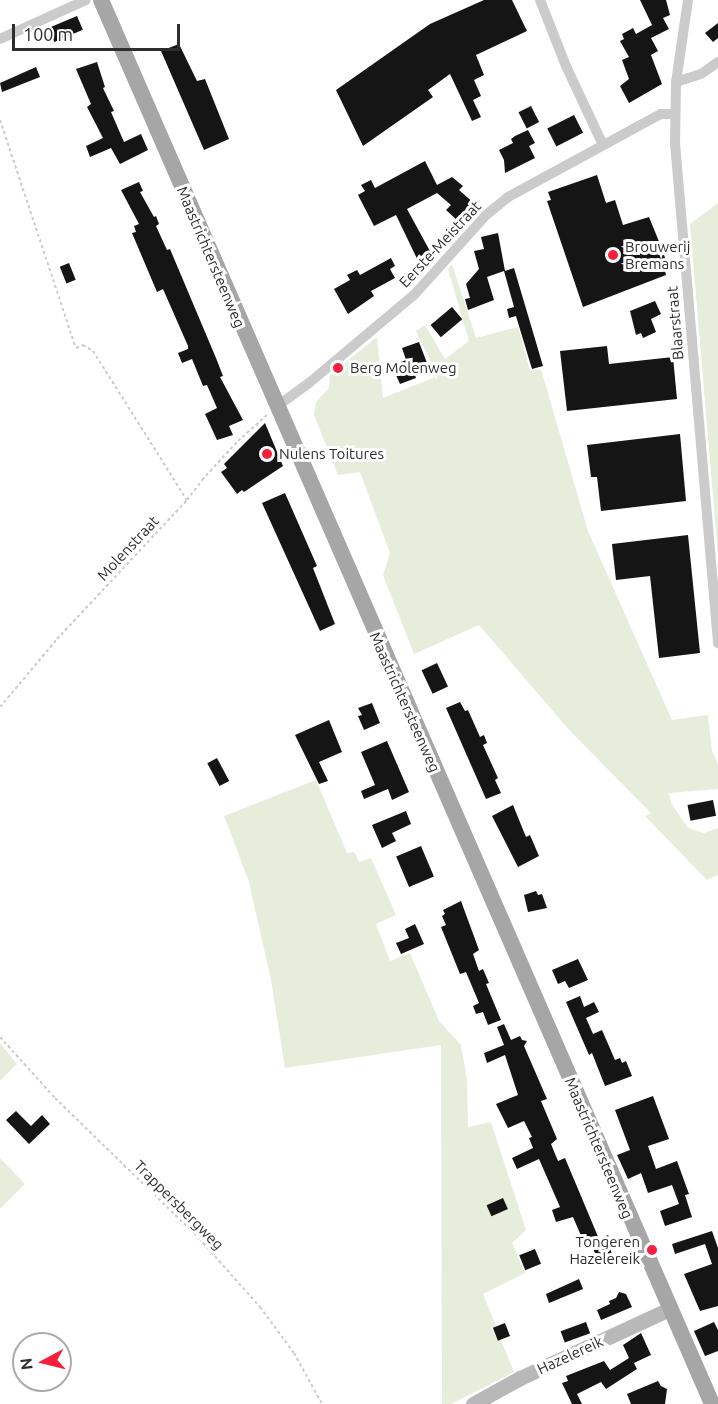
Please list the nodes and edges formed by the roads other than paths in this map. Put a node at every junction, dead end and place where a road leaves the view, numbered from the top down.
1 (86, 0) edge
2 (100, 0) edge
3 (540, 0) edge
4 (688, 0) edge
5 (0, 39) edge
6 (718, 62) edge
7 (676, 82) junction
8 (675, 114) junction
9 (603, 145) junction
10 (276, 407) junction
11 (718, 643) edge
12 (669, 1309) junction
13 (473, 1404) edge
14 (712, 1404) edge

1 - 5 street
2 - 10 main road, Maastrichtersteenweg
3 - 9 street
4 - 7 street, Blaarstraat
6 - 7 street
7 - 8 street, Blaarstraat
8 - 9 street, Eerste-Meistraat
8 - 11 street, Blaarstraat
9 - 10 street, Eerste-Meistraat
10 - 12 main road, Maastrichtersteenweg
12 - 13 street, Hazelereik
12 - 14 main road, Maastrichtersteenweg

